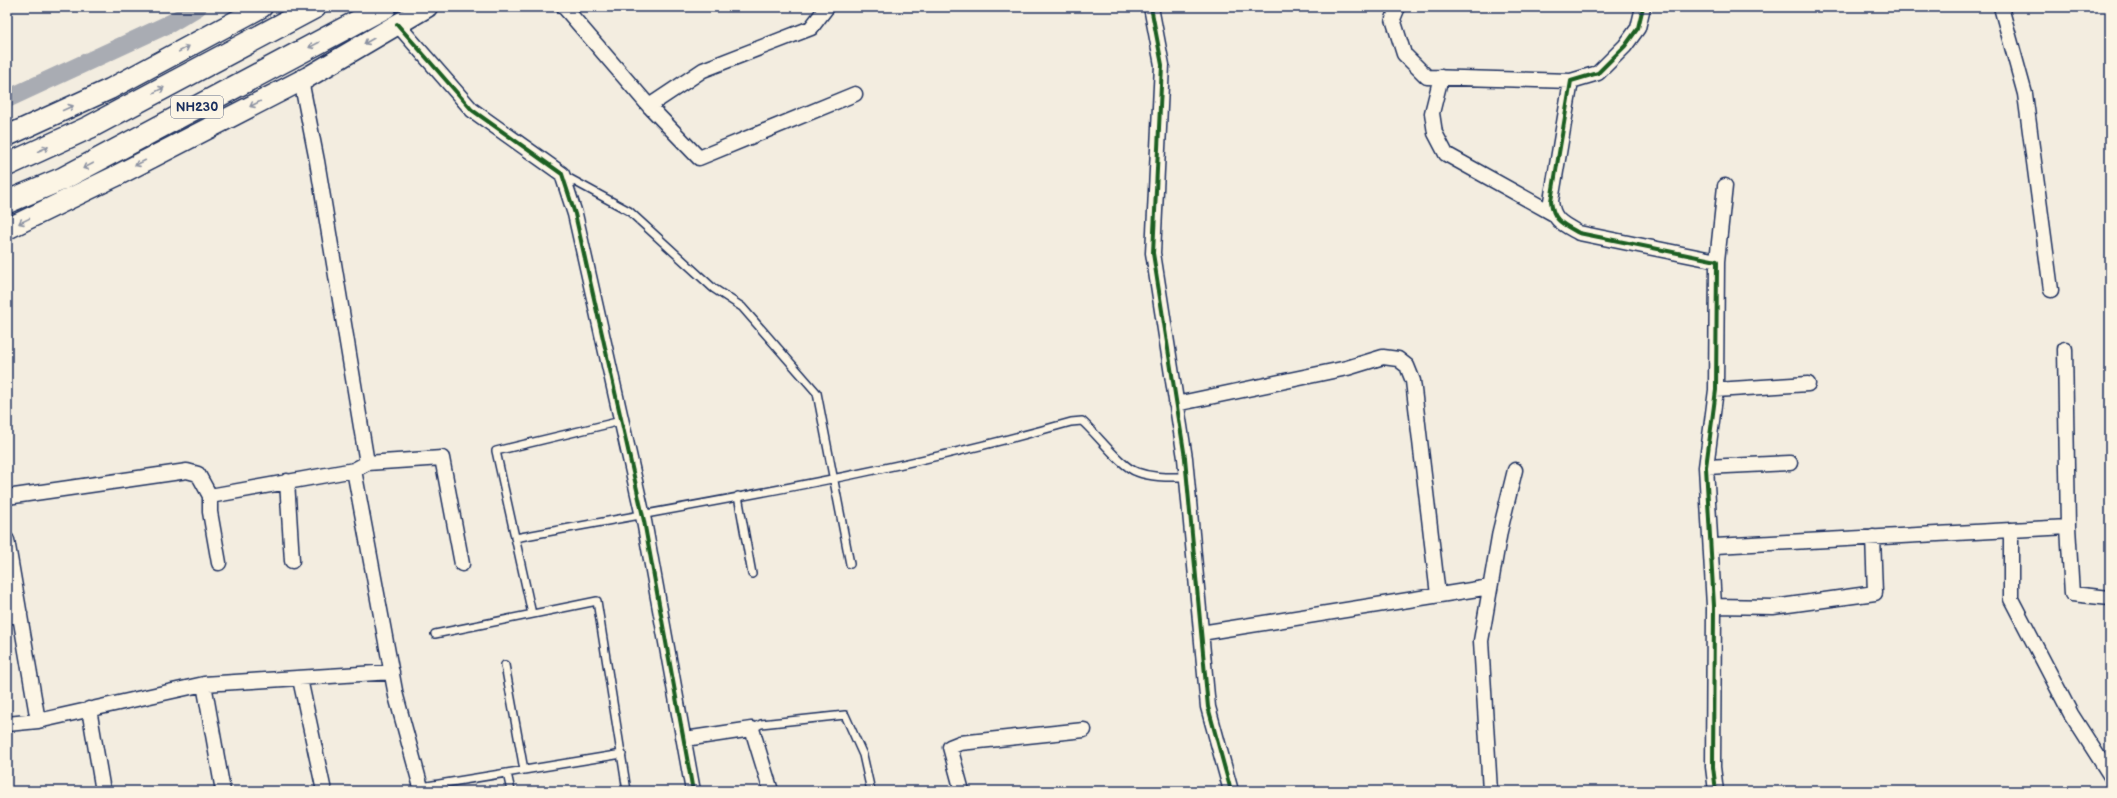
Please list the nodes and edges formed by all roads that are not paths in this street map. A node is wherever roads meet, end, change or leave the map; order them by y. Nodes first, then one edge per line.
1 (262, 7) edge
2 (315, 7) edge
3 (427, 7) edge
4 (564, 7) edge
5 (827, 7) edge
6 (1151, 7) edge
7 (1398, 7) edge
8 (1643, 7) edge
9 (2001, 7) edge
10 (391, 16) edge
11 (1441, 77) junction
12 (301, 80) junction
13 (1571, 81) junction
14 (855, 94) dead end
15 (649, 106) junction
16 (7, 136) edge
17 (7, 165) edge
18 (562, 174) junction
19 (1725, 186) dead end
20 (7, 202) edge
21 (1552, 213) junction
22 (7, 229) edge
23 (1717, 261) junction
24 (2051, 290) dead end
25 (2065, 349) dead end
26 (1808, 384) dead end
27 (1716, 390) junction
28 (1176, 404) junction
29 (621, 422) junction
30 (367, 463) junction
31 (1790, 463) dead end
32 (1706, 467) junction
33 (354, 470) junction
34 (1515, 470) dead end
35 (1186, 477) junction
36 (833, 478) junction
37 (287, 481) junction
38 (210, 496) junction
39 (738, 496) junction
40 (7, 497) edge
41 (642, 514) junction
42 (2068, 527) junction
43 (2011, 530) junction
44 (1873, 537) junction
45 (515, 538) junction
46 (7, 540) edge
47 (1715, 546) dead end
48 (292, 561) dead end
49 (219, 563) dead end
50 (462, 564) dead end
51 (850, 564) dead end
52 (752, 574) dead end
53 (1490, 587) junction
54 (1438, 595) junction
55 (2110, 598) edge
56 (1714, 606) junction
57 (532, 614) junction
58 (13, 615) edge
59 (1201, 632) junction
60 (435, 634) dead end
61 (505, 665) dead end
62 (392, 672) junction
63 (300, 679) junction
64 (204, 684) junction
65 (89, 709) junction
66 (38, 720) junction
67 (7, 724) edge
68 (752, 730) junction
69 (1084, 730) dead end
70 (684, 739) junction
71 (622, 754) junction
72 (524, 770) junction
73 (507, 772) junction
74 (2110, 775) edge
75 (422, 789) edge
76 (103, 791) edge
77 (223, 791) edge
78 (324, 791) edge
79 (511, 791) edge
80 (627, 791) edge
81 (693, 791) edge
82 (771, 791) edge
83 (872, 791) edge
84 (962, 791) edge
85 (1231, 791) edge
86 (1490, 791) edge
87 (1716, 791) edge

16 -> 1 street
17 -> 2 highway, NH230
3 - 10 street
4 - 15 street
5 - 15 street
6 - 28 street
7 - 11 street
8 - 13 street
9 - 24 street
10 -> 12 street
10 - 18 street
10 -> 20 highway, NH230
11 - 13 street
11 - 21 street
12 -> 22 street
12 - 30 street
13 - 21 street
14 - 15 street
18 - 29 street
18 - 36 lane
19 - 23 street
21 - 23 street
23 - 27 street
25 - 42 street
26 - 27 street
27 - 32 street
28 - 35 street
28 - 54 street
29 - 41 street
29 - 45 lane
30 - 33 street
30 - 50 street
31 - 32 street
32 - 56 street
33 - 37 street
33 - 62 street
34 - 53 street
35 - 36 lane
35 - 59 street
36 - 39 lane
36 - 51 lane
37 - 38 street
37 - 48 street
38 - 40 street
38 - 49 street
39 - 41 lane
39 - 52 lane
41 - 45 lane
41 - 70 street
42 - 43 street
42 - 55 street
43 - 44 street
43 - 74 street
44 - 47 street
44 - 56 street
45 - 57 lane
46 - 58 street
53 - 54 street
53 - 86 street
54 - 59 street
56 - 87 street
57 - 60 lane
57 - 71 lane
58 - 66 street
59 - 85 street
61 - 72 lane
62 - 63 street
62 - 75 street
63 - 64 street
63 - 78 street
64 - 65 street
64 - 77 street
65 - 66 street
65 - 76 street
66 - 67 street
68 - 70 street
68 - 82 street
68 - 83 lane
69 - 84 street
70 - 81 street
71 - 72 lane
71 - 80 lane
72 - 73 lane
73 - 75 lane
73 - 79 lane

